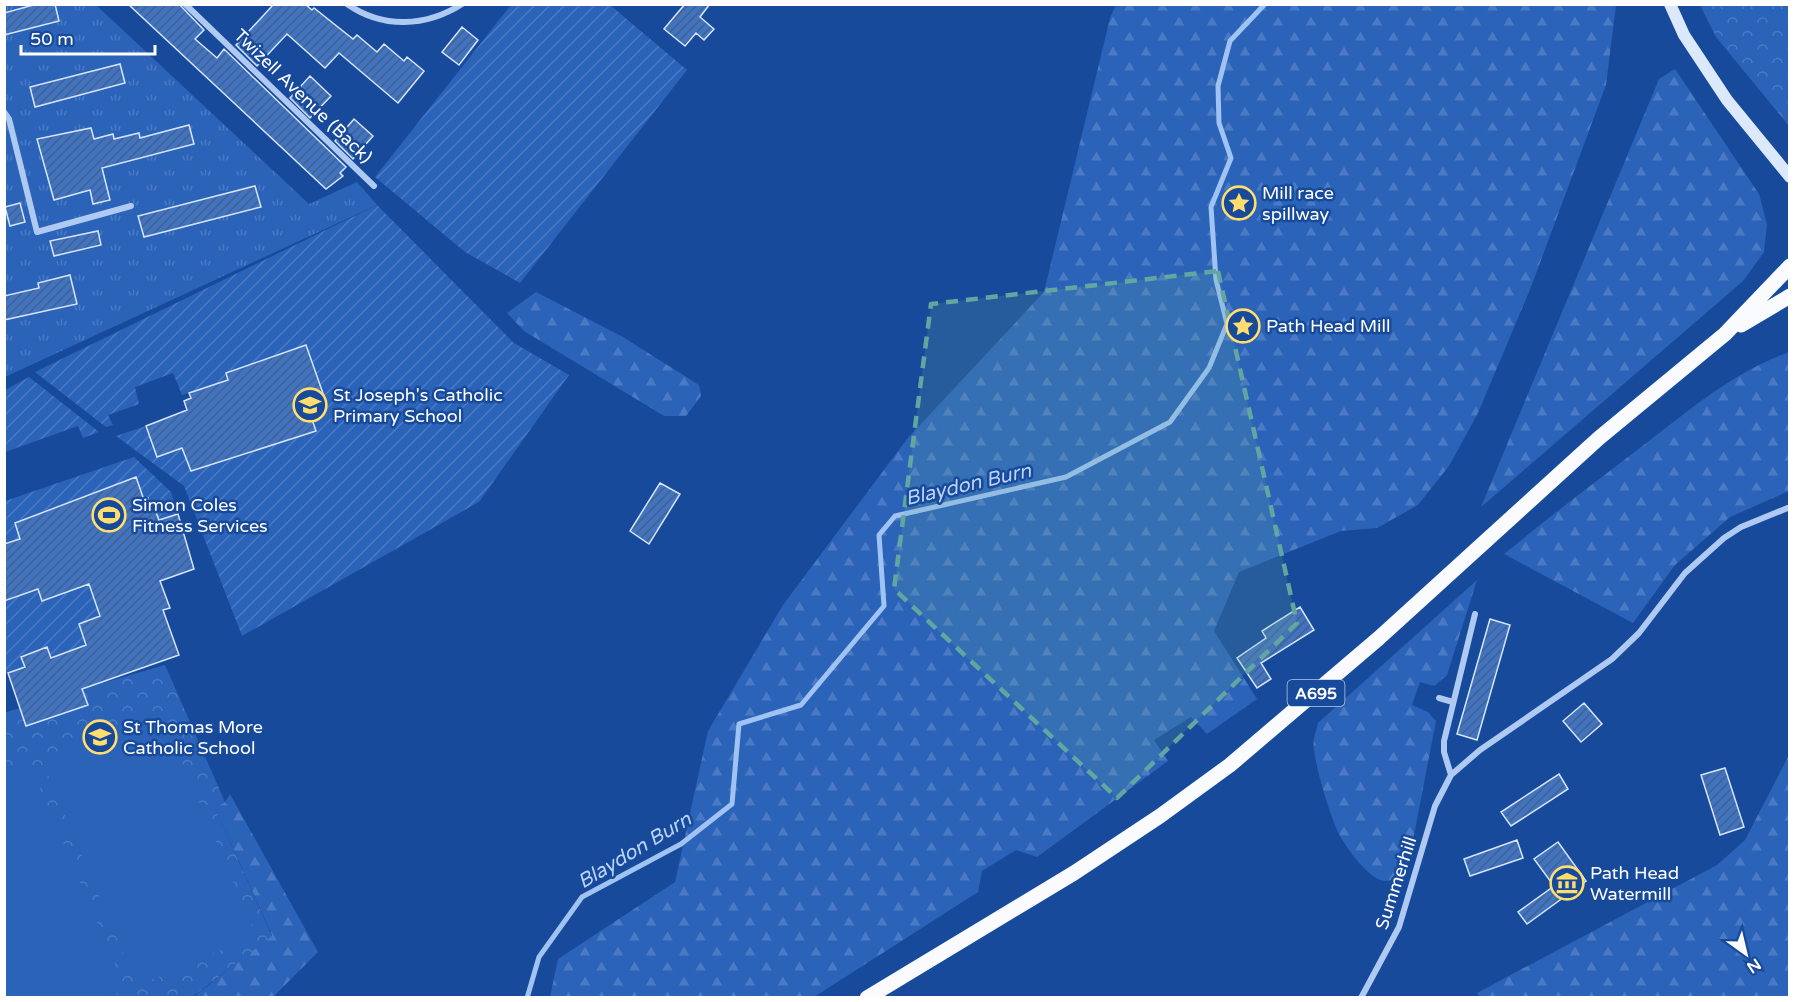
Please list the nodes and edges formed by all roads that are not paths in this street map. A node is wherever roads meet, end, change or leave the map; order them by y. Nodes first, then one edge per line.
1 (185, 4) edge
2 (347, 4) edge
3 (462, 4) edge
4 (1670, 4) edge
5 (4, 112) edge
6 (1789, 176) edge
7 (374, 186) dead end
8 (131, 206) dead end
9 (1790, 266) edge
10 (1790, 296) edge
11 (1725, 334) junction
12 (1790, 507) edge
13 (1475, 614) dead end
14 (1438, 698) dead end
15 (1454, 702) junction
16 (1451, 774) junction
17 (867, 998) edge
18 (1361, 998) edge

1 - 7 street, Twizell Avenue (Back)
2 - 3 street
4 - 6 street
5 - 8 street
9 - 11 main road, A695
10 - 11 main road, A695
11 - 17 main road, A695
12 - 16 street
13 - 15 street
14 - 15 street
15 - 16 street
16 - 18 street, Summerhill

